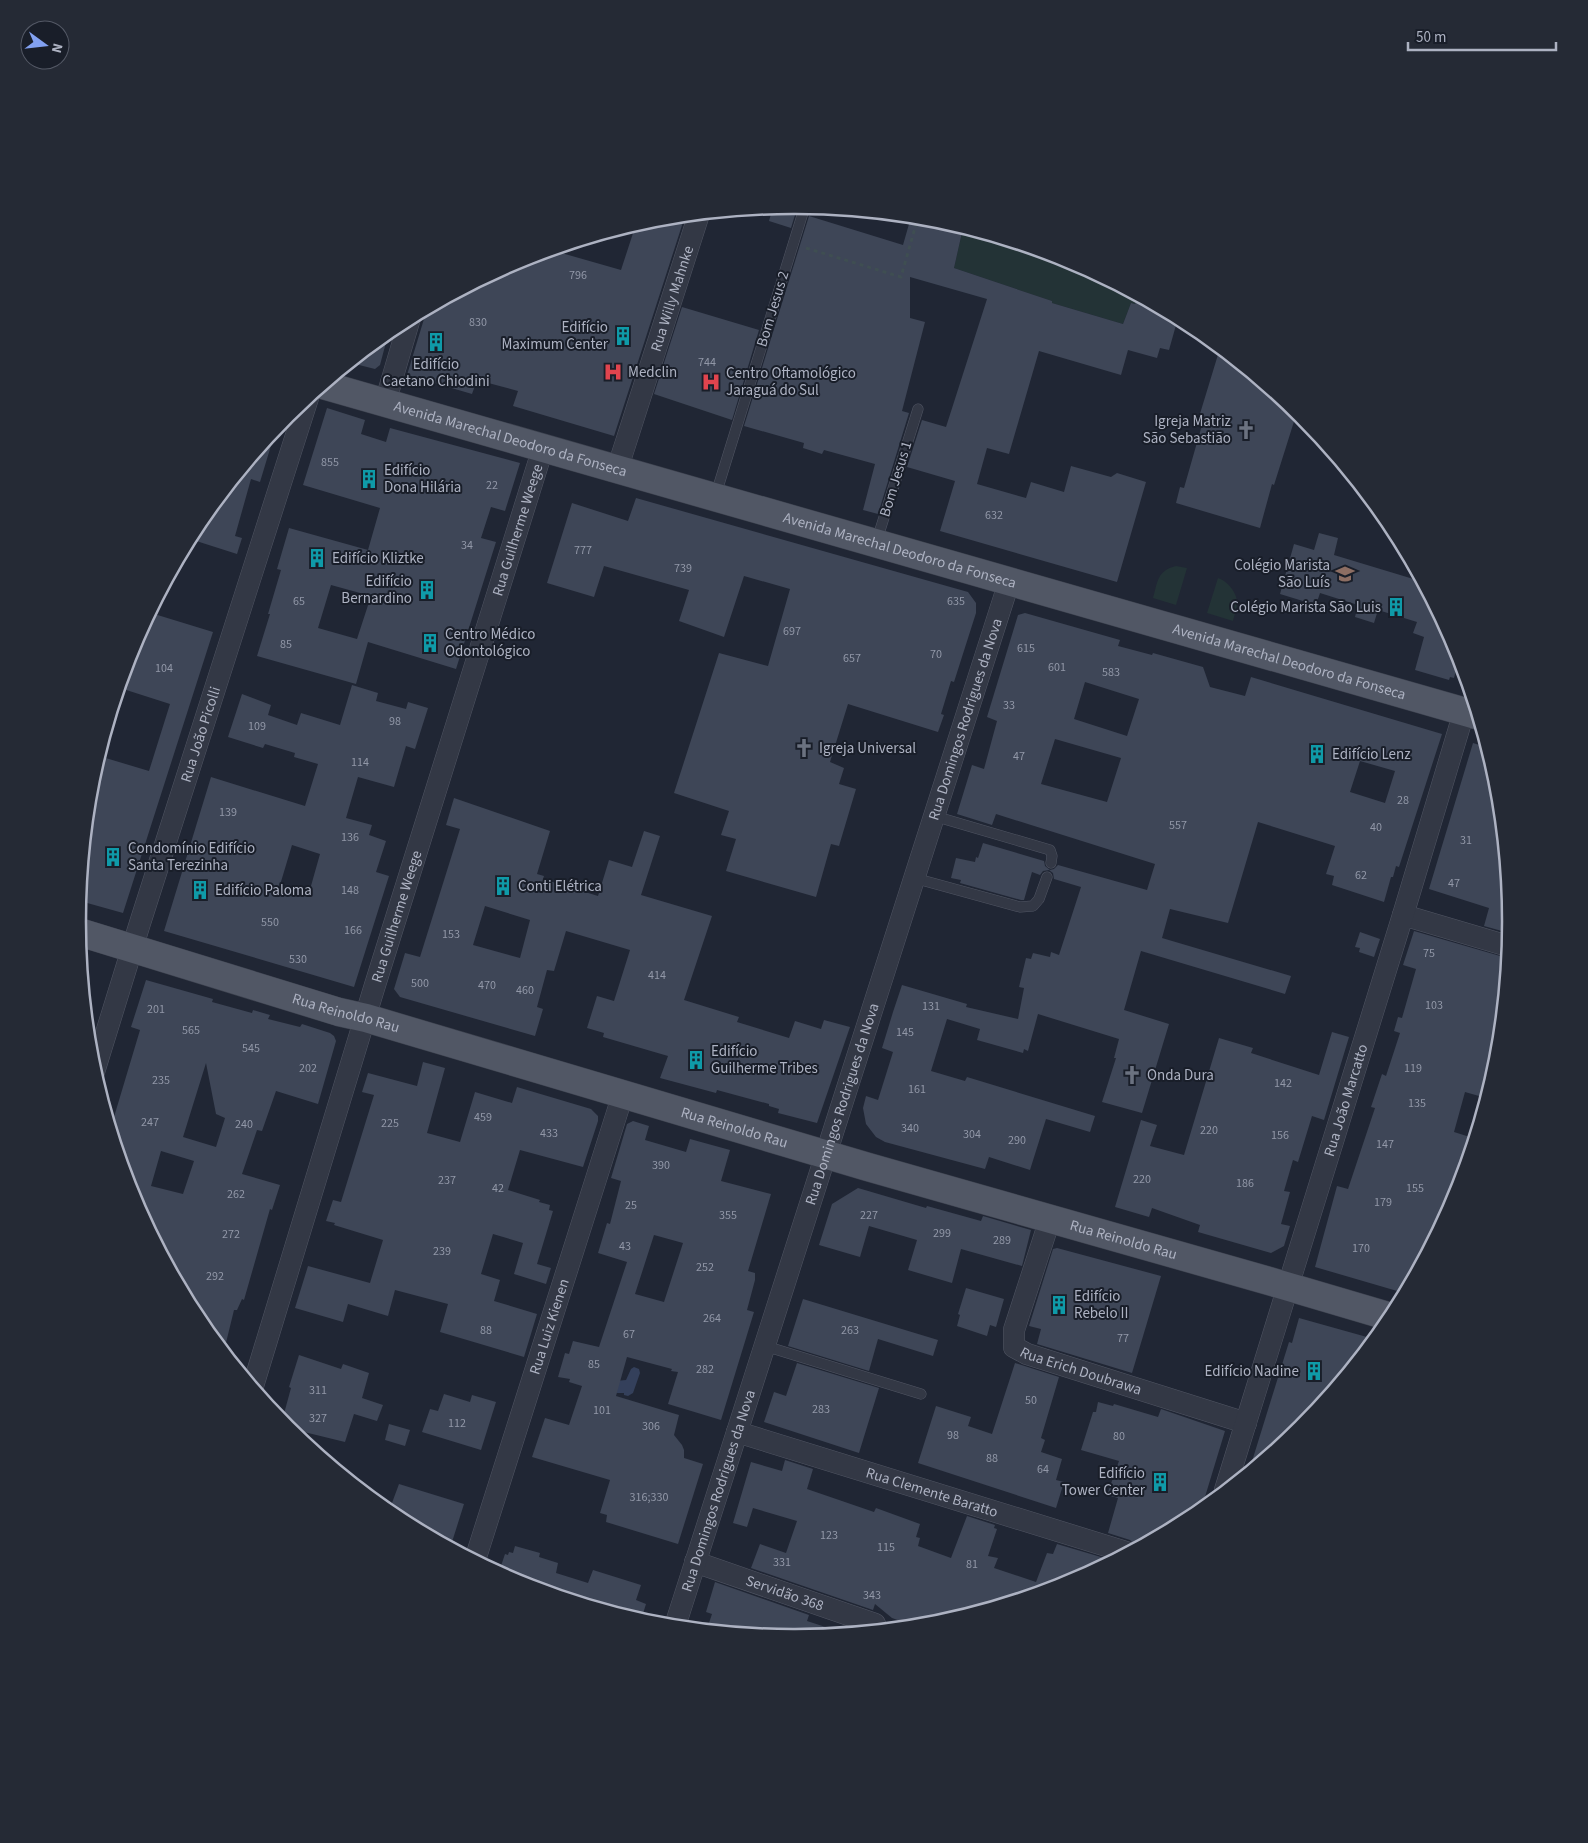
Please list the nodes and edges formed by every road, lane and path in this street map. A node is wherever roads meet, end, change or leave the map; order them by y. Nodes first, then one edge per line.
1 (802, 214) edge
2 (697, 221) edge
3 (916, 225) edge
4 (793, 244) junction
5 (407, 330) edge
6 (330, 387) edge
7 (385, 403) junction
8 (304, 412) edge
9 (917, 412) dead end
10 (543, 448) junction
11 (617, 470) junction
12 (715, 498) junction
13 (876, 544) junction
14 (1009, 582) junction
15 (1470, 713) edge
16 (934, 816) junction
17 (1051, 863) dead end
18 (1047, 877) dead end
19 (914, 878) junction
20 (1404, 915) junction
21 (87, 934) edge
22 (1501, 944) edge
23 (132, 948) junction
24 (366, 1018) junction
25 (99, 1055) edge
26 (623, 1094) junction
27 (826, 1154) junction
28 (1050, 1219) junction
29 (1288, 1287) junction
30 (1382, 1315) edge
31 (765, 1346) junction
32 (255, 1379) edge
33 (921, 1394) dead end
34 (1246, 1423) junction
35 (737, 1432) junction
36 (1228, 1481) edge
37 (1119, 1550) edge
38 (477, 1554) edge
39 (695, 1562) junction
40 (677, 1619) edge
41 (875, 1624) dead end

1 - 4 lane, Bom Jesus 2
2 - 11 street, Rua Willy Mahnke
3 - 4 path
4 - 12 lane, Bom Jesus 2
5 - 7 street
6 - 7 main road, Avenida Marechal Deodoro da Fonseca
7 - 10 main road, Avenida Marechal Deodoro da Fonseca
8 - 23 street, Rua João Picolli
9 - 13 lane, Bom Jesus 1
10 - 11 main road, Avenida Marechal Deodoro da Fonseca
10 - 24 street, Rua Guilherme Weege
11 - 12 main road, Avenida Marechal Deodoro da Fonseca
12 - 13 main road, Avenida Marechal Deodoro da Fonseca
13 - 14 main road, Avenida Marechal Deodoro da Fonseca
14 - 15 main road, Avenida Marechal Deodoro da Fonseca
14 - 16 street, Rua Domingos Rodrigues da Nova
15 - 20 street, Rua João Marcatto
16 - 17 lane
16 - 19 street, Rua Domingos Rodrigues da Nova
18 - 19 lane
19 - 27 street, Rua Domingos Rodrigues da Nova
20 - 22 street
20 - 29 street, Rua João Marcatto
21 - 23 main road, Rua Reinoldo Rau
23 - 24 main road, Rua Reinoldo Rau
23 - 25 street, Rua João Picolli
24 - 26 main road, Rua Reinoldo Rau
24 - 32 street, Rua Guilherme Weege
26 - 27 main road, Rua Reinoldo Rau
26 - 38 street, Rua Luiz Kienen
27 - 28 main road, Rua Reinoldo Rau
27 - 31 street, Rua Domingos Rodrigues da Nova
28 - 29 main road, Rua Reinoldo Rau
28 - 34 street, Rua Erich Doubrawa
29 - 30 main road, Rua Reinoldo Rau
29 - 34 street, Rua João Marcatto
31 - 33 lane
31 - 35 street, Rua Domingos Rodrigues da Nova
34 - 36 street, Rua João Marcatto
35 - 37 street, Rua Clemente Baratto
35 - 39 street, Rua Domingos Rodrigues da Nova
39 - 40 street, Rua Domingos Rodrigues da Nova
39 - 41 street, Servidão 368

